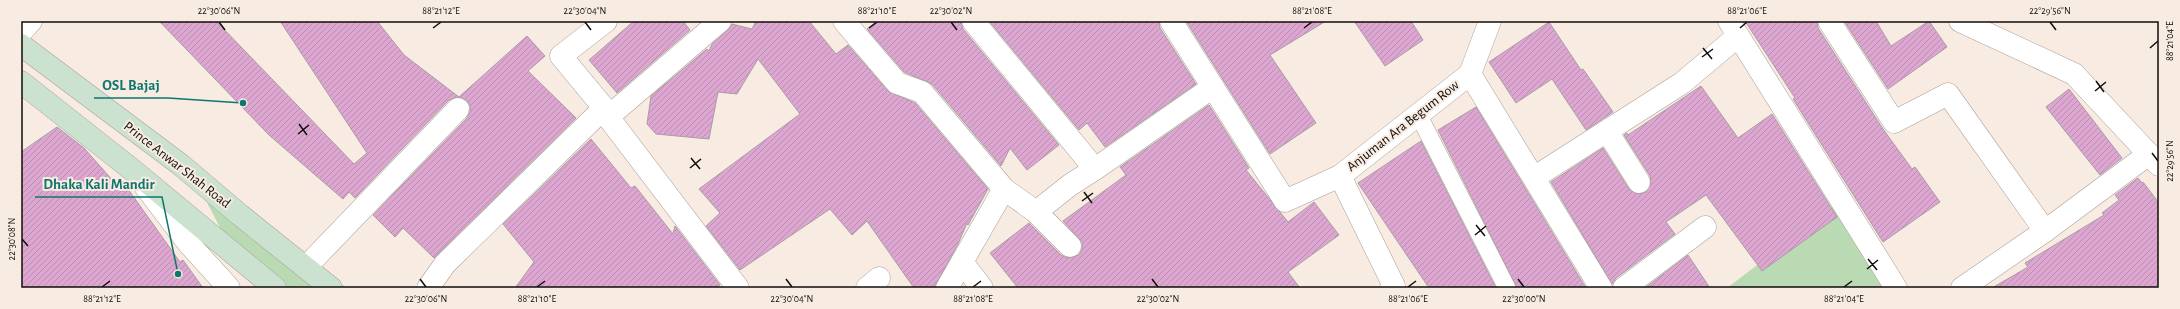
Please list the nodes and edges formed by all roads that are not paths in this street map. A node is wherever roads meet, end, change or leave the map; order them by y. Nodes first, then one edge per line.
1 (31, 21) edge
2 (606, 21) edge
3 (720, 21) edge
4 (844, 21) edge
5 (973, 21) edge
6 (1171, 21) edge
7 (1490, 21) edge
8 (1829, 21) edge
9 (1960, 21) edge
10 (1734, 28) edge
11 (21, 32) edge
12 (21, 45) edge
13 (1470, 74) junction
14 (21, 82) edge
15 (1213, 87) junction
16 (458, 109) dead end
17 (606, 113) junction
18 (1418, 114) junction
19 (1607, 131) junction
20 (2154, 159) edge
21 (1095, 169) junction
22 (135, 172) junction
23 (1340, 176) junction
24 (1535, 177) junction
25 (1639, 182) dead end
26 (1004, 189) junction
27 (1036, 212) junction
28 (1705, 227) dead end
29 (2045, 231) junction
30 (1070, 246) dead end
31 (962, 262) junction
32 (306, 267) junction
33 (229, 288) edge
34 (275, 288) edge
35 (331, 288) edge
36 (428, 288) edge
37 (738, 288) edge
38 (947, 288) edge
39 (982, 288) edge
40 (1392, 288) edge
41 (1507, 288) edge
42 (1601, 288) edge
43 (1624, 288) edge
44 (1896, 288) edge
45 (1962, 288) edge

1 - 11 street
2 - 17 street
3 - 17 street
4 - 26 street
5 - 21 street
6 - 15 street
7 - 13 street, Anjuman Ara Begum Row
8 - 29 street
9 - 20 street
10 - 19 street
10 - 44 street
12 - 32 main road, Prince Anwar Shah Road
13 - 18 street, Anjuman Ara Begum Row
13 - 24 street
14 - 22 main road
15 - 21 street
15 - 23 street, Anjuman Ara Begum Row
16 - 32 street
17 - 36 street
17 - 37 street
18 - 23 street, Anjuman Ara Begum Row
18 - 41 lane
19 - 24 street
19 - 25 street
20 - 29 street
21 - 27 street
22 - 33 street
22 - 34 main road
23 - 40 street
24 - 42 street
26 - 27 street
26 - 31 street
27 - 30 street
28 - 43 street
29 - 45 street
31 - 38 street
31 - 39 street
32 - 35 main road, Prince Anwar Shah Road

